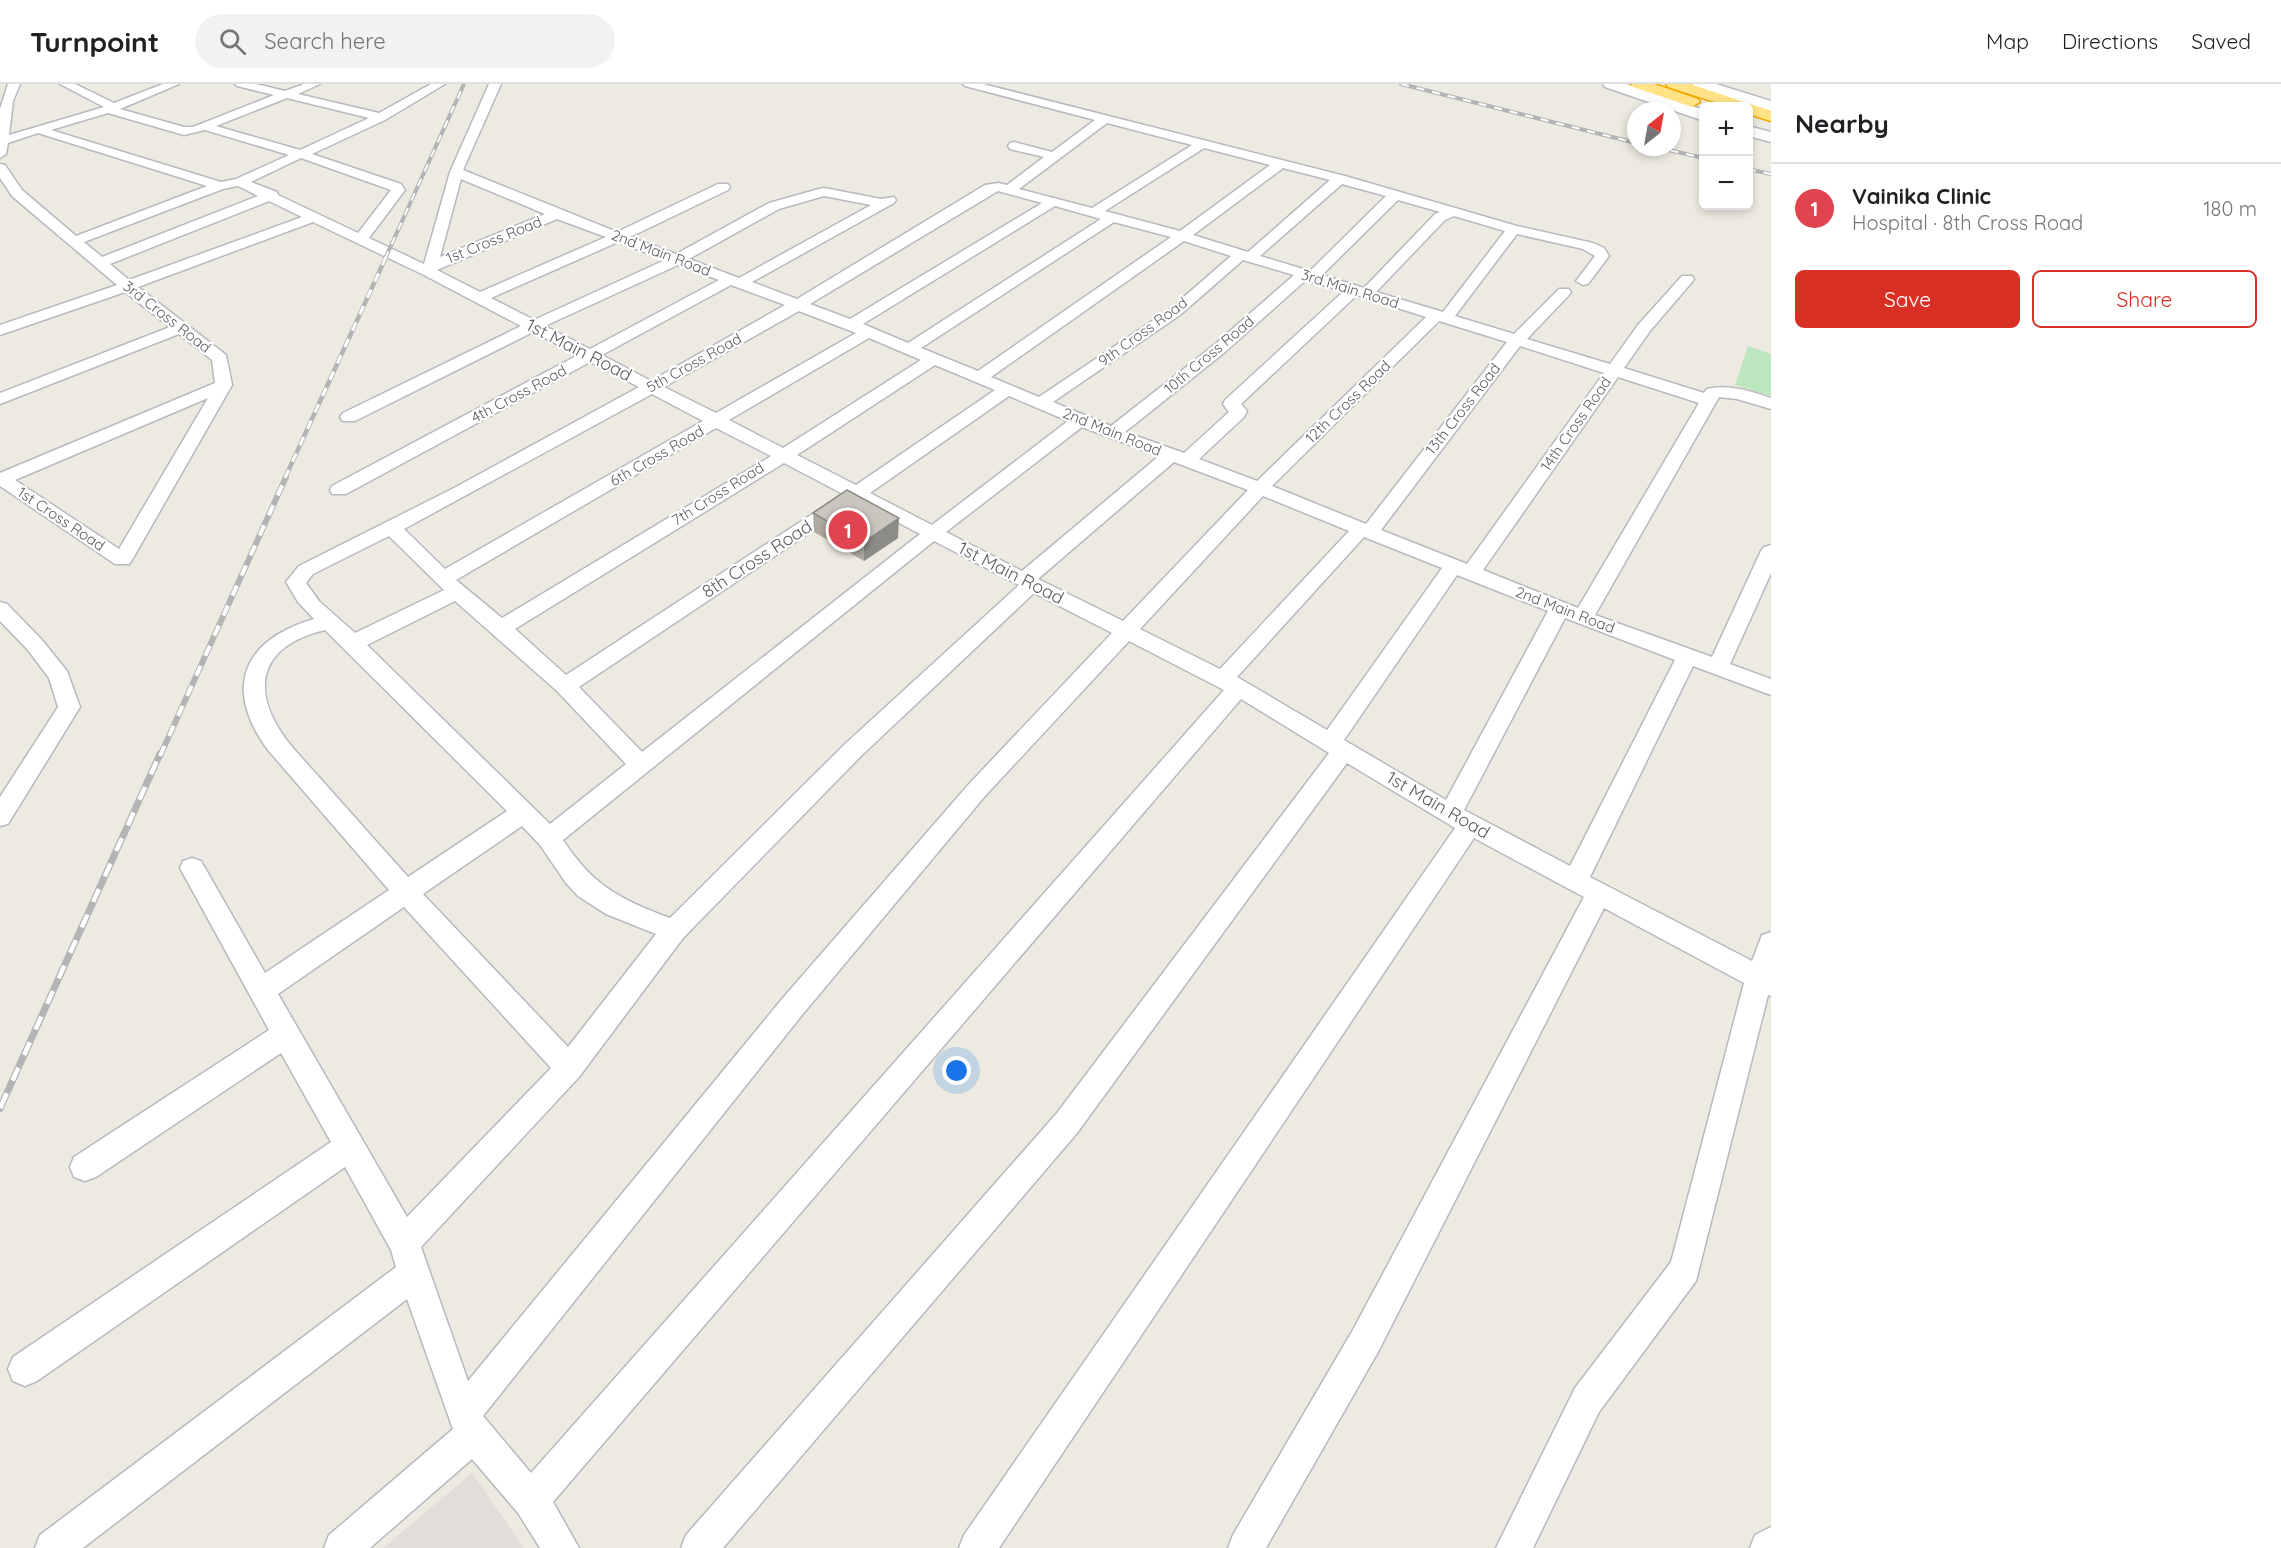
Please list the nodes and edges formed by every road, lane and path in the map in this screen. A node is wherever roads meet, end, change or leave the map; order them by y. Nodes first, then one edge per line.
1 (14, 84) edge
2 (66, 84) edge
3 (173, 84) edge
4 (241, 84) edge
5 (314, 84) edge
6 (495, 84) edge
7 (969, 84) edge
8 (1611, 84) edge
9 (1640, 84) edge
10 (1674, 84) edge
11 (1700, 84) edge
12 (438, 85) edge
13 (287, 95) junction
14 (1730, 102) edge
15 (1699, 104) edge
16 (1771, 106) edge
17 (111, 108) junction
18 (1753, 110) edge
19 (1699, 114) edge
20 (1771, 116) edge
21 (381, 117) junction
22 (1104, 119) junction
23 (1753, 121) edge
24 (206, 127) junction
25 (1771, 127) edge
26 (40, 130) junction
27 (1753, 132) edge
28 (1771, 137) edge
29 (0, 141) edge
30 (1202, 144) junction
31 (1014, 146) dead end
32 (0, 154) edge
33 (301, 154) junction
34 (1054, 156) junction
35 (1280, 164) junction
36 (0, 168) edge
37 (456, 172) junction
38 (1340, 179) junction
39 (240, 182) junction
40 (220, 186) junction
41 (723, 187) dead end
42 (990, 188) joint
43 (1010, 189) junction
44 (1396, 194) junction
45 (272, 195) junction
46 (897, 196) dead end
47 (1054, 201) junction
48 (883, 203) junction
49 (1095, 212) junction
50 (1454, 212) junction
51 (557, 214) junction
52 (314, 217) junction
53 (1113, 217) junction
54 (1514, 229) junction
55 (1182, 236) junction
56 (618, 237) junction
57 (360, 240) junction
58 (75, 241) junction
59 (1245, 257) junction
60 (678, 259) junction
61 (99, 263) junction
62 (430, 269) junction
63 (1308, 276) junction
64 (1687, 279) dead end
65 (1583, 281) dead end
66 (734, 282) junction
67 (127, 286) junction
68 (1564, 291) dead end
69 (1360, 292) junction
70 (479, 298) junction
71 (797, 305) junction
72 (1441, 316) junction
73 (851, 325) junction
74 (533, 326) junction
75 (181, 328) junction
76 (0, 330) edge
77 (868, 332) junction
78 (1516, 341) junction
79 (909, 349) junction
80 (590, 356) junction
81 (933, 359) junction
82 (1614, 370) junction
83 (979, 378) junction
84 (224, 385) junction
85 (653, 387) junction
86 (1007, 390) junction
87 (0, 399) edge
88 (1708, 400) junction
89 (1041, 404) junction
90 (1771, 404) edge
91 (349, 417) dead end
92 (1080, 420) junction
93 (717, 421) junction
94 (1113, 433) junction
95 (783, 454) junction
96 (1178, 458) junction
97 (1, 479) edge
98 (1260, 488) junction
99 (339, 490) dead end
100 (857, 493) junction
101 (392, 528) junction
102 (1365, 530) junction
103 (933, 533) junction
104 (1771, 551) edge
105 (1462, 569) junction
106 (1028, 582) junction
107 (451, 585) junction
108 (1560, 608) junction
109 (0, 609) edge
110 (1583, 618) junction
111 (331, 622) junction
112 (501, 628) junction
113 (1124, 631) junction
114 (353, 643) junction
115 (1688, 656) junction
116 (1718, 667) junction
117 (1230, 684) junction
118 (565, 686) junction
119 (1771, 687) edge
120 (1337, 746) junction
121 (640, 764) junction
122 (523, 813) junction
123 (0, 817) edge
124 (1461, 819) junction
125 (549, 838) junction
126 (192, 868) dead end
127 (1587, 886) junction
128 (406, 890) junction
129 (674, 930) junction
130 (1771, 943) edge
131 (1765, 981) edge
132 (260, 991) junction
133 (285, 1035) junction
134 (569, 1068) junction
135 (350, 1146) junction
136 (85, 1167) dead end
137 (410, 1258) junction
138 (25, 1369) dead end
139 (469, 1424) junction
140 (531, 1500) junction
141 (53, 1548) edge
142 (342, 1548) edge
143 (561, 1548) edge
144 (699, 1548) edge
145 (977, 1548) edge
146 (1246, 1548) edge
147 (1514, 1548) edge

1 - 29 street
2 - 17 street
3 - 17 street
4 - 13 street
5 - 13 street
6 - 37 street
7 - 22 street
8 - 19 street
9 - 15 highway
10 - 14 highway
11 - 16 street
12 - 21 street
13 - 21 street
13 - 24 street
17 - 24 street
17 - 26 street
18 - 20 highway
21 - 33 street
22 - 30 street
22 - 34 street
23 - 25 highway
24 - 33 street
26 - 29 street
26 - 40 street
27 - 28 street
29 - 32 street
30 - 35 street
30 - 49 street
31 - 34 street
33 - 39 street
33 - 57 street
34 - 43 street
35 - 38 street
35 - 55 street
36 - 58 street, 3rd Cross Road
37 - 51 street, 2nd Main Road
37 - 62 street
38 - 44 street
38 - 59 street, 9th Cross Road
39 - 40 street
39 - 45 street, 1st Main Road
40 - 58 street
41 - 56 street
42 - 43 street, 3rd Main Road
42 - 71 street, 5th Cross Road
43 - 47 street, 3rd Main Road
44 - 50 street
44 - 63 street, 10th Cross Road
45 - 52 street, 1st Main Road
45 - 61 street
46 - 48 street, 4th Cross Road
47 - 49 street, 3rd Main Road
47 - 73 street
48 - 60 street
48 - 66 street, 4th Cross Road
49 - 53 street, 3rd Main Road
50 - 54 street
50 - 69 street
51 - 56 street, 2nd Main Road
51 - 62 street, 1st Cross Road
52 - 57 street, 1st Main Road
52 - 67 street
53 - 55 street, 3rd Main Road
53 - 79 street
54 - 65 street
54 - 72 street, 12th Cross Road
55 - 59 street, 3rd Main Road
55 - 83 street
56 - 60 street, 2nd Main Road
56 - 70 street
57 - 62 street, 1st Main Road
58 - 61 street, 3rd Cross Road
59 - 63 street, 3rd Main Road
59 - 89 street, 9th Cross Road
60 - 66 street, 2nd Main Road
60 - 74 street
61 - 67 street, 3rd Cross Road
62 - 70 street, 1st Main Road
63 - 69 street, 3rd Main Road
63 - 94 street, 10th Cross Road
64 - 82 street, 14th Cross Road
66 - 71 street, 2nd Main Road
66 - 80 street, 4th Cross Road
67 - 75 street, 3rd Cross Road
67 - 76 street
68 - 78 street, 13th Cross Road
69 - 72 street, 3rd Main Road
69 - 96 street
70 - 74 street, 1st Main Road
71 - 73 street, 2nd Main Road
71 - 85 street, 5th Cross Road
72 - 78 street, 3rd Main Road
72 - 98 street, 12th Cross Road
73 - 77 street, 2nd Main Road
74 - 80 street, 1st Main Road
74 - 91 street
75 - 84 street, 3rd Cross Road
75 - 87 street
77 - 79 street, 2nd Main Road
77 - 93 street, 6th Cross Road
78 - 82 street, 3rd Main Road
78 - 102 street, 13th Cross Road
79 - 81 street, 2nd Main Road
80 - 85 street, 1st Main Road
80 - 99 street, 4th Cross Road
81 - 83 street, 2nd Main Road
81 - 95 street, 7th Cross Road
82 - 88 street, 3rd Main Road
82 - 105 street, 14th Cross Road
83 - 86 street, 2nd Main Road
84 - 97 street
84 - 97 street, 1st Cross Road
85 - 93 street, 1st Main Road
85 - 101 street, 5th Cross Road
86 - 89 street, 2nd Main Road
86 - 100 street, 8th Cross Road
88 - 90 street
88 - 110 street
89 - 92 street, 2nd Main Road
92 - 94 street, 2nd Main Road
92 - 103 street
93 - 95 street, 1st Main Road
93 - 107 street, 6th Cross Road
94 - 96 street, 2nd Main Road
95 - 100 street, 1st Main Road
95 - 112 street, 7th Cross Road
96 - 98 street, 2nd Main Road
96 - 106 street
98 - 102 street, 2nd Main Road
98 - 113 street, 12th Cross Road
100 - 103 street, 1st Main Road
100 - 118 street, 8th Cross Road
101 - 107 street
101 - 111 street, 5th Cross Road
102 - 105 street, 2nd Main Road
102 - 117 street, 13th Cross Road
103 - 106 street, 1st Main Road
103 - 121 street
104 - 116 street
105 - 108 street, 2nd Main Road
105 - 120 street, 14th Cross Road
106 - 113 street, 1st Main Road
106 - 129 street
107 - 112 street
107 - 114 street, 6th Cross Road
108 - 110 street, 2nd Main Road
108 - 124 street
109 - 123 street
110 - 115 street, 2nd Main Road
111 - 114 street
111 - 128 street
112 - 118 street
113 - 117 street, 1st Main Road
113 - 139 street, 12th Cross Road
114 - 122 street
115 - 116 street, 2nd Main Road
115 - 127 street
116 - 119 street, 2nd Main Road
117 - 120 street, 1st Main Road
117 - 140 street, 13th Cross Road
118 - 121 street
120 - 124 street, 1st Main Road
120 - 144 street, 14th Cross Road
121 - 125 street
122 - 125 street
122 - 128 street
124 - 127 street, 1st Main Road
124 - 145 street
125 - 129 street
126 - 132 street
127 - 131 street, 1st Main Road
127 - 146 street
128 - 132 street
128 - 134 street
129 - 134 street
130 - 131 street
131 - 147 street
132 - 133 street
133 - 135 street
133 - 136 street
134 - 137 street
135 - 137 street
135 - 138 street
137 - 139 street
137 - 141 street
139 - 140 street
139 - 142 street, 12th Cross Road
140 - 143 street

